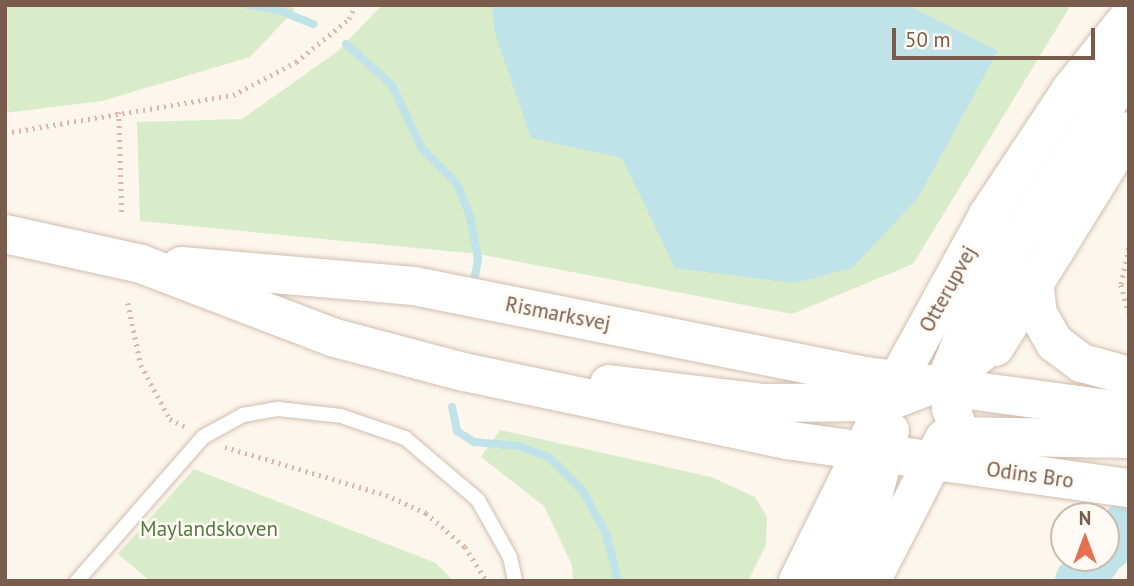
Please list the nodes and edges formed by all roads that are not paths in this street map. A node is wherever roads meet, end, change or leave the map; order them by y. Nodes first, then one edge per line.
1 (1129, 17) edge
2 (1129, 70) edge
3 (1129, 131) edge
4 (1122, 172) dead end
5 (1081, 204) junction
6 (5, 234) edge
7 (141, 264) junction
8 (1034, 278) junction
9 (464, 372) junction
10 (1129, 376) edge
11 (892, 391) junction
12 (950, 412) junction
13 (1129, 412) edge
14 (1129, 439) edge
15 (871, 458) junction
16 (1121, 487) edge
17 (77, 581) edge
18 (515, 581) edge
19 (798, 581) edge
20 (839, 581) edge
21 (871, 581) edge

1 - 11 main road, Otterupvej
2 - 12 main road
3 - 5 main road
4 - 5 lane
5 - 8 main road
6 - 7 main road, Rismarksvej
7 - 9 main road, Rismarksvej
7 - 11 main road, Rismarksvej
8 - 10 main road
8 - 12 main road
9 - 11 main road
9 - 15 main road, Rismarksvej
11 - 12 main road, Rismarksvej
11 - 15 main road, Otterupvej
12 - 13 main road
12 - 14 main road
12 - 15 main road, Rismarksvej
12 - 16 main road, Odins Bro
12 - 21 main road
15 - 19 main road, Otterupvej
15 - 20 main road
17 - 18 lane

